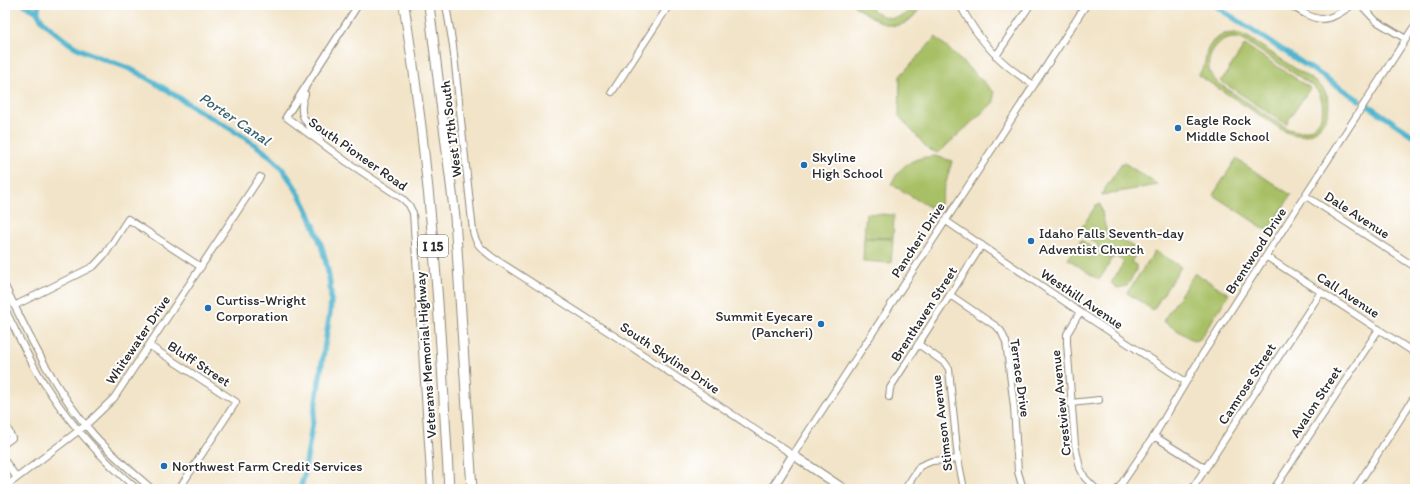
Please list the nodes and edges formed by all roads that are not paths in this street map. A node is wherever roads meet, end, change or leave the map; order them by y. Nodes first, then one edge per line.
1 (358, 5) edge
2 (404, 5) edge
3 (429, 5) edge
4 (446, 5) edge
5 (669, 5) edge
6 (960, 5) edge
7 (1030, 5) edge
8 (1086, 5) edge
9 (1290, 5) edge
10 (1352, 5) edge
11 (1361, 5) edge
12 (1415, 25) edge
13 (1406, 39) junction
14 (996, 56) junction
15 (309, 83) junction
16 (1034, 85) junction
17 (612, 92) dead end
18 (328, 148) junction
19 (260, 177) dead end
20 (1306, 196) junction
21 (946, 221) junction
22 (982, 245) junction
23 (481, 249) joint
24 (1267, 257) junction
25 (201, 267) junction
26 (1415, 267) edge
27 (5, 286) edge
28 (1321, 292) junction
29 (950, 295) junction
30 (14, 306) junction
31 (5, 309) edge
32 (1080, 312) junction
33 (1379, 329) junction
34 (918, 344) junction
35 (150, 346) junction
36 (1415, 353) edge
37 (1186, 382) junction
38 (1415, 396) edge
39 (889, 397) dead end
40 (1099, 400) dead end
41 (1072, 403) junction
42 (5, 423) edge
43 (86, 425) junction
44 (79, 430) junction
45 (1154, 436) junction
46 (5, 443) edge
47 (793, 455) junction
48 (958, 459) junction
49 (5, 461) edge
50 (1205, 468) junction
51 (17, 478) junction
52 (5, 487) edge
53 (137, 489) edge
54 (152, 489) edge
55 (179, 489) edge
56 (431, 489) edge
57 (449, 489) edge
58 (472, 489) edge
59 (772, 489) edge
60 (844, 489) edge
61 (904, 489) edge
62 (964, 489) edge
63 (1023, 489) edge
64 (1096, 489) edge
65 (1118, 489) edge
66 (1192, 489) edge
67 (1274, 489) edge
68 (1355, 489) edge

1 - 15 street, South Pioneer Road
2 - 57 highway, Veterans Memorial Highway / I 15
3 - 58 highway, I 15
4 - 23 street, West 17th South
5 - 17 street
6 - 14 street
7 - 14 street
8 - 16 street, Pancheri Drive
9 - 10 street
11 - 13 street
12 - 13 street, Brentwood Drive
13 - 20 street, Brentwood Drive
14 - 16 street
15 - 18 street
15 - 18 street, South Pioneer Road
16 - 21 street, Pancheri Drive
18 - 56 street, South Pioneer Road
19 - 25 street, Whitewater Drive
20 - 24 street, Brentwood Drive
20 - 26 street, Dale Avenue
21 - 22 street, Westhill Avenue
21 - 47 street, Pancheri Drive
22 - 29 street, Brenthaven Street
22 - 32 street, Westhill Avenue
23 - 47 street, South Skyline Drive
24 - 28 street, Call Avenue
24 - 37 street, Brentwood Drive
25 - 30 street
25 - 35 street, Whitewater Drive
27 - 30 street
28 - 33 street, Call Avenue
28 - 50 street, Camrose Street
29 - 34 street, Brenthaven Street
29 - 63 street, Terrace Drive
30 - 43 street
31 - 44 street
32 - 37 street, Westhill Avenue
32 - 41 street, Crestview Avenue
33 - 36 street, Call Avenue
33 - 67 street, Avalon Street
34 - 39 street, Brenthaven Street
34 - 48 street, Stimson Avenue
35 - 43 street, Whitewater Drive
35 - 55 street, Bluff Street
37 - 45 street, Brentwood Drive
38 - 68 street
40 - 41 street
41 - 64 street, Crestview Avenue
42 - 46 street
43 - 44 street, Whitewater Drive
43 - 54 street
44 - 51 street, Whitewater Drive
44 - 53 street
45 - 50 street
45 - 65 street, Brentwood Drive
47 - 59 main road, Pancheri Drive
47 - 60 main road, South Skyline Drive
48 - 61 street
48 - 62 street, Stimson Avenue
49 - 51 street
50 - 66 street, Camrose Street
51 - 52 street, Whitewater Drive

